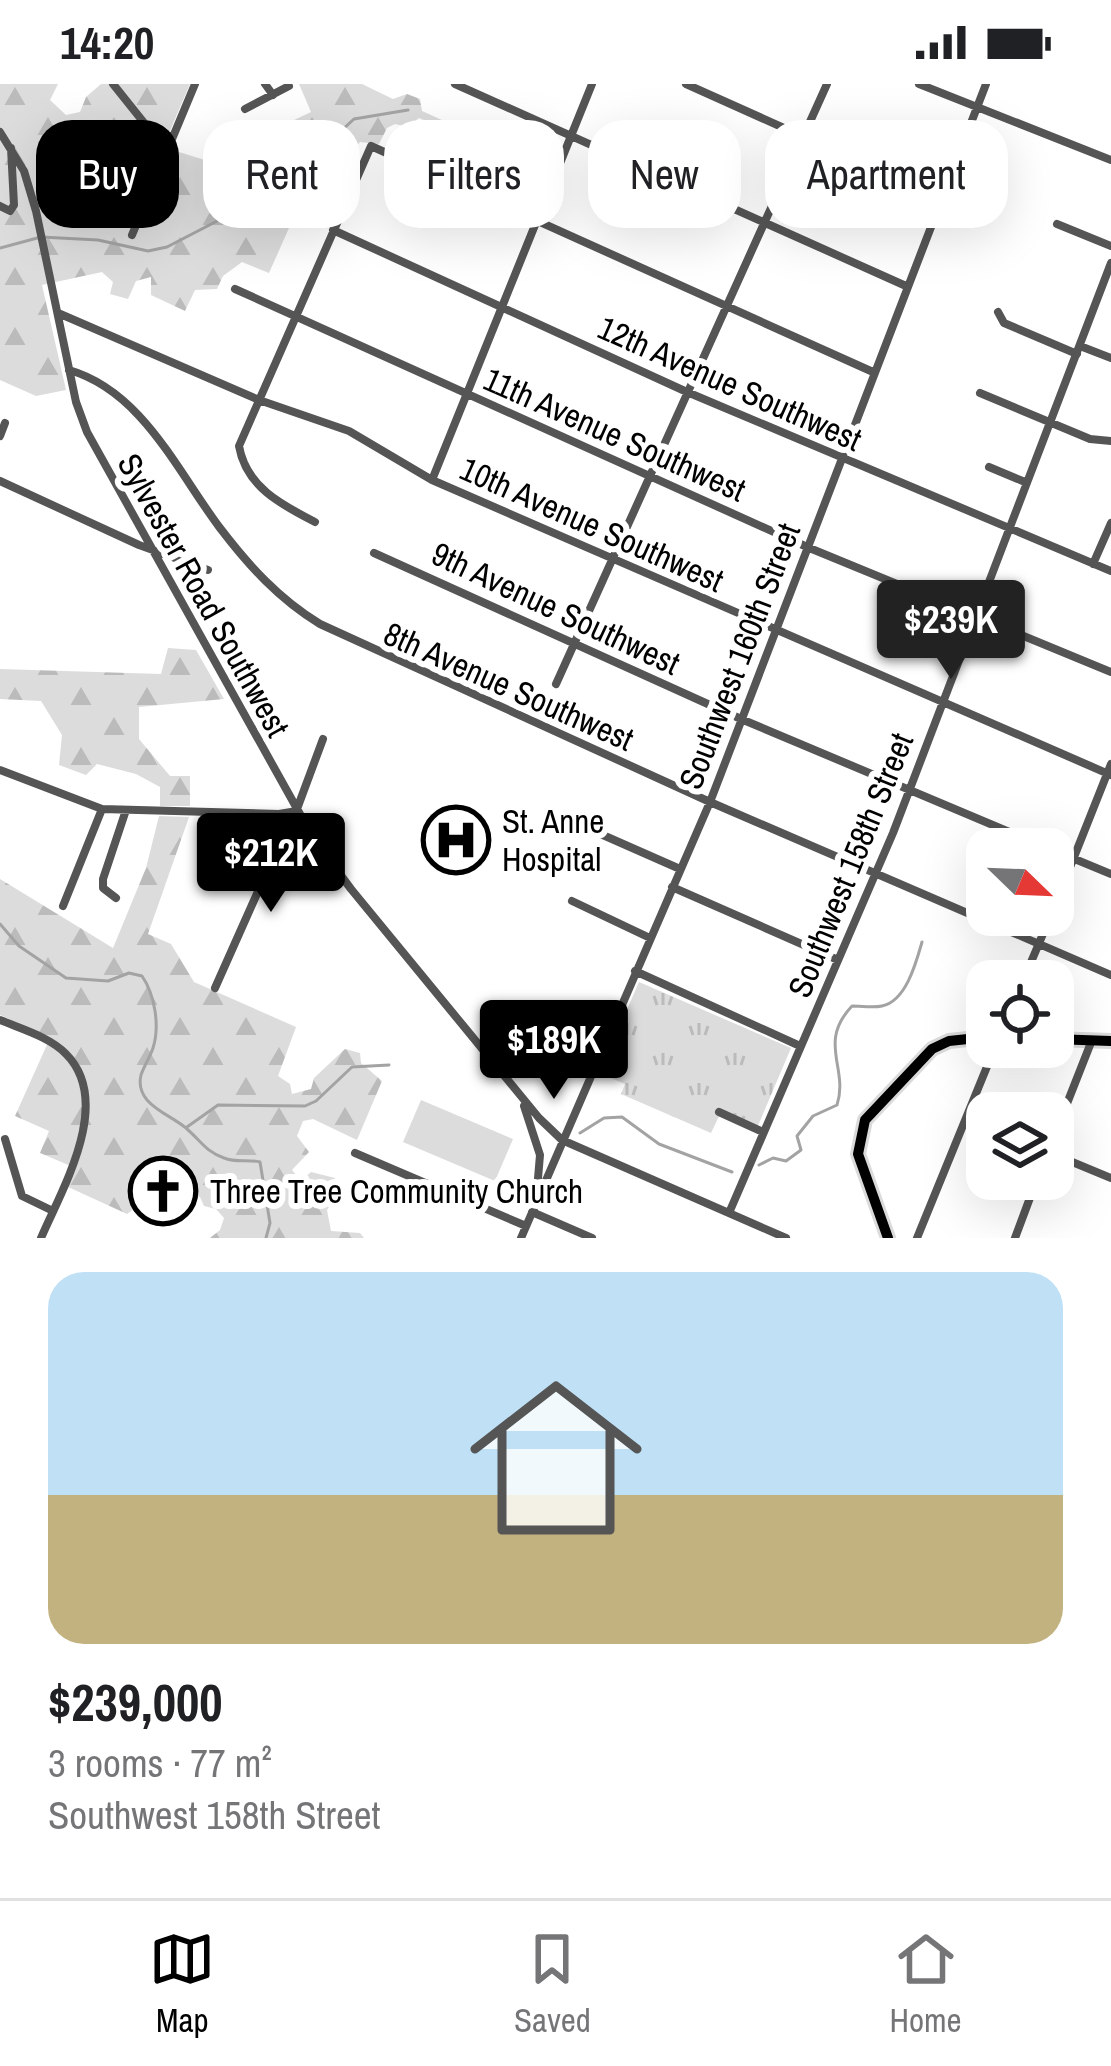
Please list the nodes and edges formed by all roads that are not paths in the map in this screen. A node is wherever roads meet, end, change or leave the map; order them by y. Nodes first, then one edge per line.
1 (113, 84) edge
2 (195, 84) edge
3 (265, 84) edge
4 (455, 84) edge
5 (592, 84) edge
6 (686, 84) edge
7 (826, 84) edge
8 (919, 84) edge
9 (986, 84) edge
10 (290, 86) edge
11 (273, 95) junction
12 (974, 108) junction
13 (245, 109) dead end
14 (143, 120) edge
15 (766, 120) edge
16 (809, 120) edge
17 (969, 120) edge
18 (179, 122) edge
19 (0, 132) edge
20 (572, 137) junction
21 (11, 146) junction
22 (384, 152) edge
23 (564, 157) edge
24 (1111, 160) edge
25 (0, 206) edge
26 (765, 219) edge
27 (763, 223) junction
28 (1057, 224) dead end
29 (135, 228) edge
30 (536, 228) edge
31 (552, 228) edge
32 (929, 228) edge
33 (333, 230) junction
34 (132, 235) dead end
35 (1111, 246) edge
36 (1111, 263) edge
37 (907, 286) junction
38 (236, 289) dead end
39 (1100, 294) junction
40 (1111, 299) edge
41 (727, 305) junction
42 (503, 307) junction
43 (57, 312) junction
44 (998, 313) dead end
45 (296, 315) junction
46 (1079, 350) junction
47 (1111, 358) edge
48 (69, 370) junction
49 (874, 372) junction
50 (687, 392) junction
51 (980, 394) dead end
52 (469, 395) junction
53 (259, 400) junction
54 (1049, 422) junction
55 (5, 423) dead end
56 (0, 436) edge
57 (1111, 441) edge
58 (840, 459) junction
59 (989, 467) dead end
60 (649, 476) junction
61 (432, 480) junction
62 (0, 481) edge
63 (1025, 482) junction
64 (315, 523) dead end
65 (1111, 523) edge
66 (1008, 528) junction
67 (807, 547) junction
68 (150, 549) junction
69 (374, 553) dead end
70 (610, 560) junction
71 (1093, 564) junction
72 (208, 570) dead end
73 (1111, 572) edge
74 (975, 615) junction
75 (774, 631) junction
76 (572, 644) junction
77 (1111, 672) edge
78 (556, 684) dead end
79 (941, 702) junction
80 (740, 718) junction
81 (322, 739) dead end
82 (0, 770) edge
83 (1110, 770) edge
84 (910, 790) junction
85 (710, 802) junction
86 (102, 809) junction
87 (126, 810) junction
88 (297, 811) junction
89 (304, 822) junction
90 (999, 828) edge
91 (596, 832) dead end
92 (1074, 857) edge
93 (1074, 859) edge
94 (680, 869) junction
95 (1111, 874) edge
96 (876, 875) junction
97 (673, 887) junction
98 (116, 898) dead end
99 (572, 901) dead end
100 (63, 906) dead end
101 (1042, 936) edge
102 (650, 938) junction
103 (1039, 944) junction
104 (1032, 960) edge
105 (838, 961) junction
106 (635, 971) junction
107 (1111, 975) edge
108 (215, 988) dead end
109 (0, 1020) edge
110 (966, 1039) edge
111 (1074, 1040) edge
112 (1092, 1040) junction
113 (1111, 1041) edge
114 (800, 1046) junction
115 (1072, 1092) edge
116 (518, 1094) junction
117 (719, 1112) dead end
118 (966, 1119) edge
119 (763, 1132) junction
120 (5, 1138) dead end
121 (562, 1140) junction
122 (355, 1153) dead end
123 (1074, 1163) edge
124 (1111, 1178) edge
125 (1029, 1200) edge
126 (53, 1210) junction
127 (532, 1210) junction
128 (729, 1213) junction
129 (526, 1226) junction
130 (41, 1238) edge
131 (520, 1238) edge
132 (592, 1238) edge
133 (785, 1238) edge
134 (887, 1238) edge
135 (917, 1238) edge
136 (1015, 1238) edge

1 - 14 street
2 - 18 street
3 - 11 street
4 - 20 street
5 - 20 street
6 - 15 street
7 - 16 street
8 - 12 street
9 - 12 street, Southwest 160th Street
10 - 11 street
11 - 13 street
12 - 17 street, Southwest 160th Street
12 - 24 street
19 - 21 street, Sylvester Road Southwest
20 - 23 street
20 - 27 street
21 - 25 street
21 - 43 street, Sylvester Road Southwest
22 - 33 street
26 - 27 street
27 - 37 street
27 - 41 street
28 - 35 street
29 - 34 street
30 - 42 street
31 - 41 street
32 - 37 street, Southwest 160th Street
33 - 42 street, 12th Avenue Southwest
33 - 45 street
36 - 39 street, Southwest 158th Street
37 - 49 street, Southwest 160th Street
38 - 45 street, 11th Avenue Southwest
39 - 40 street
39 - 46 street, Southwest 158th Street
41 - 49 street
41 - 50 street
42 - 50 street, 12th Avenue Southwest
42 - 52 street
43 - 48 street, Sylvester Road Southwest
43 - 53 street, 10th Avenue Southwest
44 - 46 street
45 - 52 street, 11th Avenue Southwest
45 - 53 street
46 - 47 street
46 - 54 street, Southwest 158th Street
48 - 68 street, Sylvester Road Southwest
48 - 85 street, 8th Avenue Southwest
49 - 58 street, Southwest 160th Street
50 - 58 street, 12th Avenue Southwest
50 - 60 street
51 - 54 street
52 - 60 street, 11th Avenue Southwest
52 - 61 street
53 - 61 street, 10th Avenue Southwest
53 - 64 street
54 - 57 street
54 - 63 street, Southwest 158th Street
55 - 56 street
58 - 66 street, 12th Avenue Southwest
58 - 67 street, Southwest 160th Street
59 - 63 street
60 - 67 street, 11th Avenue Southwest
60 - 70 street
61 - 70 street, 10th Avenue Southwest
62 - 68 street
63 - 66 street, Southwest 158th Street
65 - 71 street
66 - 71 street, 12th Avenue Southwest
66 - 74 street, Southwest 158th Street
67 - 74 street, 11th Avenue Southwest
67 - 75 street, Southwest 160th Street
68 - 72 street
68 - 88 street, Sylvester Road Southwest
69 - 76 street, 9th Avenue Southwest
70 - 75 street, 10th Avenue Southwest
70 - 76 street
71 - 73 street, 12th Avenue Southwest
74 - 77 street, 11th Avenue Southwest
74 - 79 street, Southwest 158th Street
75 - 79 street, 10th Avenue Southwest
75 - 80 street, Southwest 160th Street
76 - 78 street
76 - 80 street, 9th Avenue Southwest
79 - 83 street, 10th Avenue Southwest
79 - 84 street, Southwest 158th Street
80 - 84 street, 9th Avenue Southwest
80 - 85 street, Southwest 160th Street
81 - 88 street
82 - 86 street
83 - 92 street
84 - 90 street, 9th Avenue Southwest
84 - 96 street, Southwest 158th Street
85 - 94 street, Southwest 160th Street
85 - 96 street, 8th Avenue Southwest
86 - 87 street
86 - 100 street
87 - 88 street
87 - 98 street
88 - 89 street, Sylvester Road Southwest
89 - 108 street
89 - 116 street, Sylvester Road Southwest
91 - 94 street
93 - 95 street, 9th Avenue Southwest
94 - 97 street, Southwest 160th Street
96 - 103 street, 8th Avenue Southwest
96 - 105 street, Southwest 158th Street
97 - 102 street, Southwest 160th Street
97 - 105 street
99 - 102 street
101 - 103 street
102 - 106 street, Southwest 160th Street
103 - 104 street
103 - 107 street, 8th Avenue Southwest
105 - 114 street, Southwest 158th Street
106 - 114 street
106 - 121 street, Southwest 160th Street
109 - 126 street
110 - 134 main road
111 - 112 main road
112 - 113 main road
112 - 115 street
114 - 119 street, Southwest 158th Street
116 - 121 street, Sylvester Road Southwest
116 - 127 street
117 - 119 street
118 - 135 street
119 - 128 street, Southwest 158th Street
120 - 126 street
121 - 127 street, Southwest 160th Street
121 - 128 street
122 - 129 street
123 - 124 street
125 - 136 street
126 - 130 street
127 - 129 street, Southwest 160th Street
127 - 132 street
128 - 133 street
129 - 131 street, Southwest 160th Street

